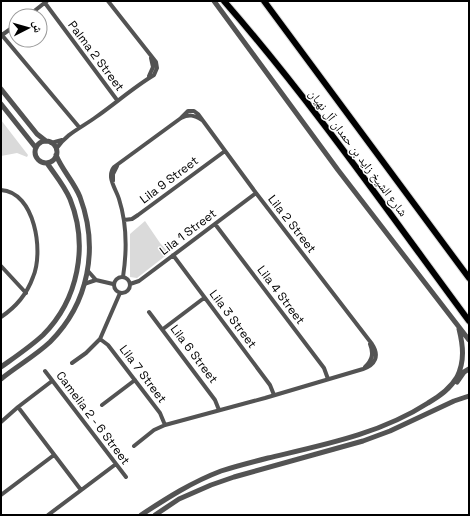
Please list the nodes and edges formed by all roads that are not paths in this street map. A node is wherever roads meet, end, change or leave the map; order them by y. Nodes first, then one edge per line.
1 (108, 1) edge
2 (214, 1) edge
3 (224, 1) edge
4 (264, 1) edge
5 (46, 2) edge
6 (1, 35) edge
7 (1, 89) edge
8 (117, 100) junction
9 (1, 104) edge
10 (79, 127) junction
11 (62, 140) junction
12 (48, 142) junction
13 (36, 148) junction
14 (225, 150) junction
15 (56, 152) junction
16 (47, 163) junction
17 (1, 190) edge
18 (256, 193) junction
19 (124, 220) junction
20 (215, 224) junction
21 (173, 256) junction
22 (1, 266) edge
23 (88, 270) junction
24 (123, 277) junction
25 (469, 278) edge
26 (96, 280) junction
27 (84, 284) junction
28 (113, 284) junction
29 (130, 284) junction
30 (26, 293) junction
31 (120, 293) junction
32 (204, 298) junction
33 (149, 312) dead end
34 (1, 317) edge
35 (469, 321) edge
36 (458, 326) junction
37 (162, 329) junction
38 (100, 339) junction
39 (469, 340) edge
40 (72, 363) dead end
41 (1, 367) edge
42 (469, 369) edge
43 (45, 371) dead end
44 (1, 378) edge
45 (328, 379) junction
46 (134, 380) junction
47 (52, 381) junction
48 (469, 393) edge
49 (274, 395) junction
50 (469, 396) edge
51 (102, 405) dead end
52 (442, 406) junction
53 (18, 407) junction
54 (219, 410) junction
55 (417, 410) junction
56 (420, 417) junction
57 (1, 422) edge
58 (165, 425) junction
59 (134, 446) dead end
60 (54, 455) junction
61 (116, 464) junction
62 (126, 477) dead end
63 (81, 490) junction
64 (1, 495) edge
65 (48, 515) edge
66 (141, 515) edge
67 (155, 515) edge

1 - 8 street
2 - 36 street
3 - 35 main road, شارع الشيخ زايد بن حمدان آل نهيان
4 - 25 main road, شارع الشيخ زايد بن حمدان آل نهيان
5 - 8 street, Palma 2 Street
6 - 10 street
7 - 12 street
8 - 10 street
9 - 13 street
10 - 11 street
11 - 12 street
11 - 15 street
12 - 13 street
12 - 15 street
13 - 16 street
14 - 18 street, Lila 2 Street
14 - 19 street, Lila 9 Street
14 - 19 street, Lila 2 Street
15 - 16 street
15 - 23 street
16 - 41 street
17 - 30 street
18 - 20 street, Lila 1 Street
18 - 45 street, Lila 2 Street
19 - 24 street, Lila 2 Street
20 - 21 street, Lila 1 Street
20 - 45 street, Lila 4 Street
21 - 29 street, Lila 1 Street
21 - 32 street, Lila 3 Street
22 - 30 street
23 - 26 street
23 - 27 street
24 - 28 street
24 - 29 street
26 - 27 street
26 - 28 street
27 - 44 street
28 - 31 street
29 - 31 street
30 - 34 street
31 - 38 street
32 - 37 street
32 - 49 street, Lila 3 Street
33 - 37 street, Lila 6 Street
36 - 39 street
36 - 55 street
37 - 54 street, Lila 6 Street
38 - 40 street
38 - 46 street, Lila 7 Street
42 - 55 street
43 - 47 street, Camelia 2 - 6 Street
45 - 49 street, Lila 2 Street
46 - 51 street
46 - 58 street, Lila 7 Street
47 - 53 street
47 - 61 street, Camelia 2 - 6 Street
48 - 52 street
49 - 54 street, Lila 2 Street
50 - 52 street
52 - 56 street
53 - 57 street
53 - 60 street
54 - 58 street, Lila 2 Street
55 - 56 street
55 - 66 street
56 - 67 street
58 - 59 street, Lila 2 Street
60 - 63 street
60 - 64 street
61 - 62 street, Camelia 2 - 6 Street
61 - 63 street
63 - 65 street

